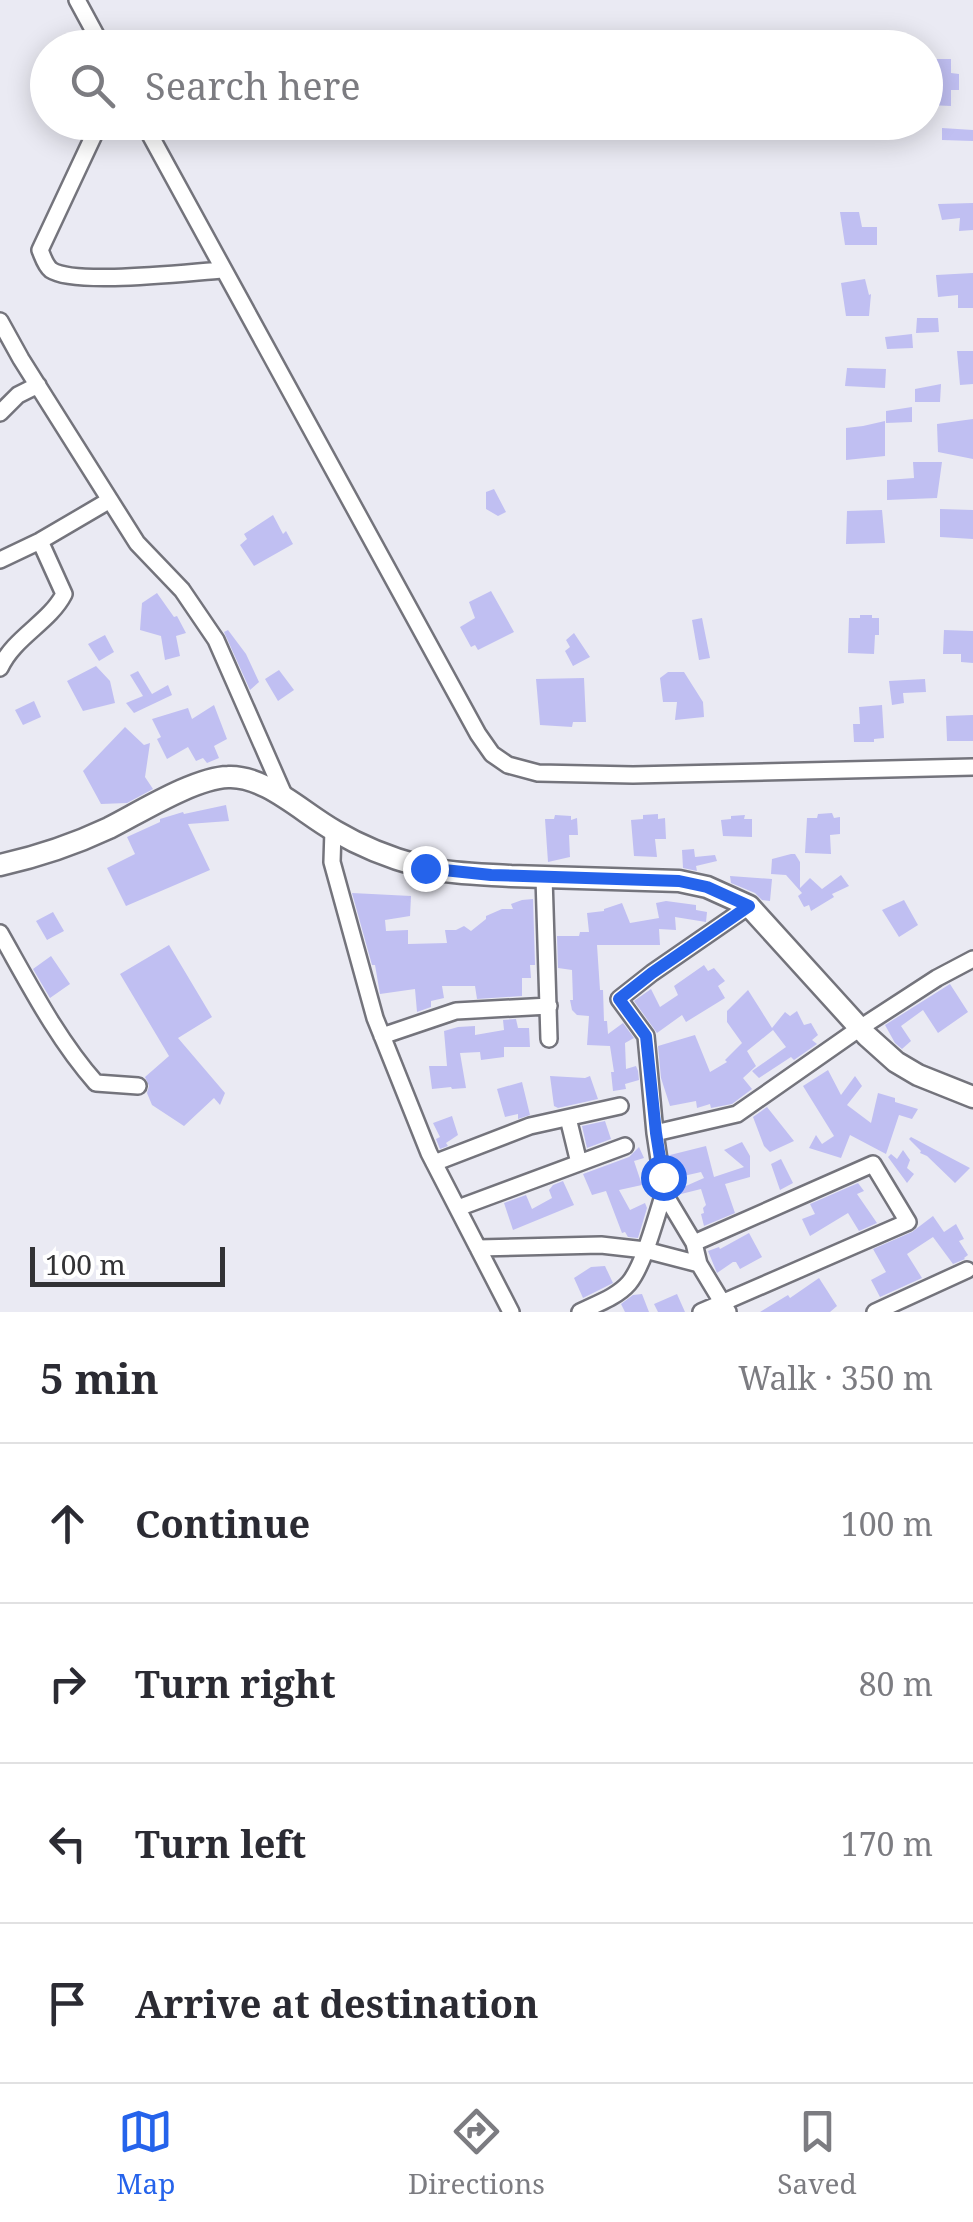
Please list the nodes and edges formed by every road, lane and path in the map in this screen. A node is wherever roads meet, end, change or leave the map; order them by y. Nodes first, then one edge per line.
1 (77, 0) edge
2 (93, 30) edge
3 (92, 140) edge
4 (153, 140) edge
5 (223, 270) junction
6 (0, 321) edge
7 (6, 345) edge
8 (38, 385) junction
9 (0, 413) edge
10 (110, 500) junction
11 (40, 540) junction
12 (0, 560) edge
13 (0, 668) edge
14 (973, 767) edge
15 (285, 797) junction
16 (333, 830) junction
17 (0, 864) edge
18 (544, 877) junction
19 (749, 906) junction
20 (0, 933) edge
21 (973, 959) edge
22 (549, 1006) junction
23 (860, 1028) junction
24 (382, 1036) junction
25 (550, 1039) dead end
26 (138, 1086) dead end
27 (973, 1097) edge
28 (620, 1106) dead end
29 (568, 1118) junction
30 (656, 1133) junction
31 (625, 1146) dead end
32 (434, 1163) junction
33 (580, 1163) junction
34 (664, 1193) junction
35 (458, 1208) junction
36 (694, 1243) junction
37 (478, 1248) junction
38 (645, 1250) junction
39 (699, 1264) junction
40 (967, 1270) dead end
41 (726, 1308) edge
42 (511, 1312) edge
43 (580, 1312) edge
44 (701, 1312) edge
45 (874, 1312) edge

1 - 2 street
3 - 5 street
4 - 5 street
5 - 14 street
6 - 7 street
7 - 8 street
8 - 9 street
8 - 10 street
10 - 11 street
10 - 15 street
11 - 12 street
11 - 13 street
15 - 16 street
15 - 17 street
16 - 18 street
16 - 24 street
18 - 19 street
18 - 22 street
19 - 23 street
19 - 30 street
20 - 26 street
21 - 23 street
22 - 24 street
22 - 25 street
23 - 27 street
23 - 30 street
24 - 32 street
28 - 29 street
29 - 32 street
29 - 33 street
30 - 34 street
31 - 33 street
32 - 35 street
33 - 35 street
34 - 36 street
34 - 38 street
35 - 37 street
36 - 39 street
36 - 41 street
37 - 38 street
37 - 42 street
38 - 39 street
38 - 43 street
39 - 41 street
40 - 45 street
41 - 44 street

